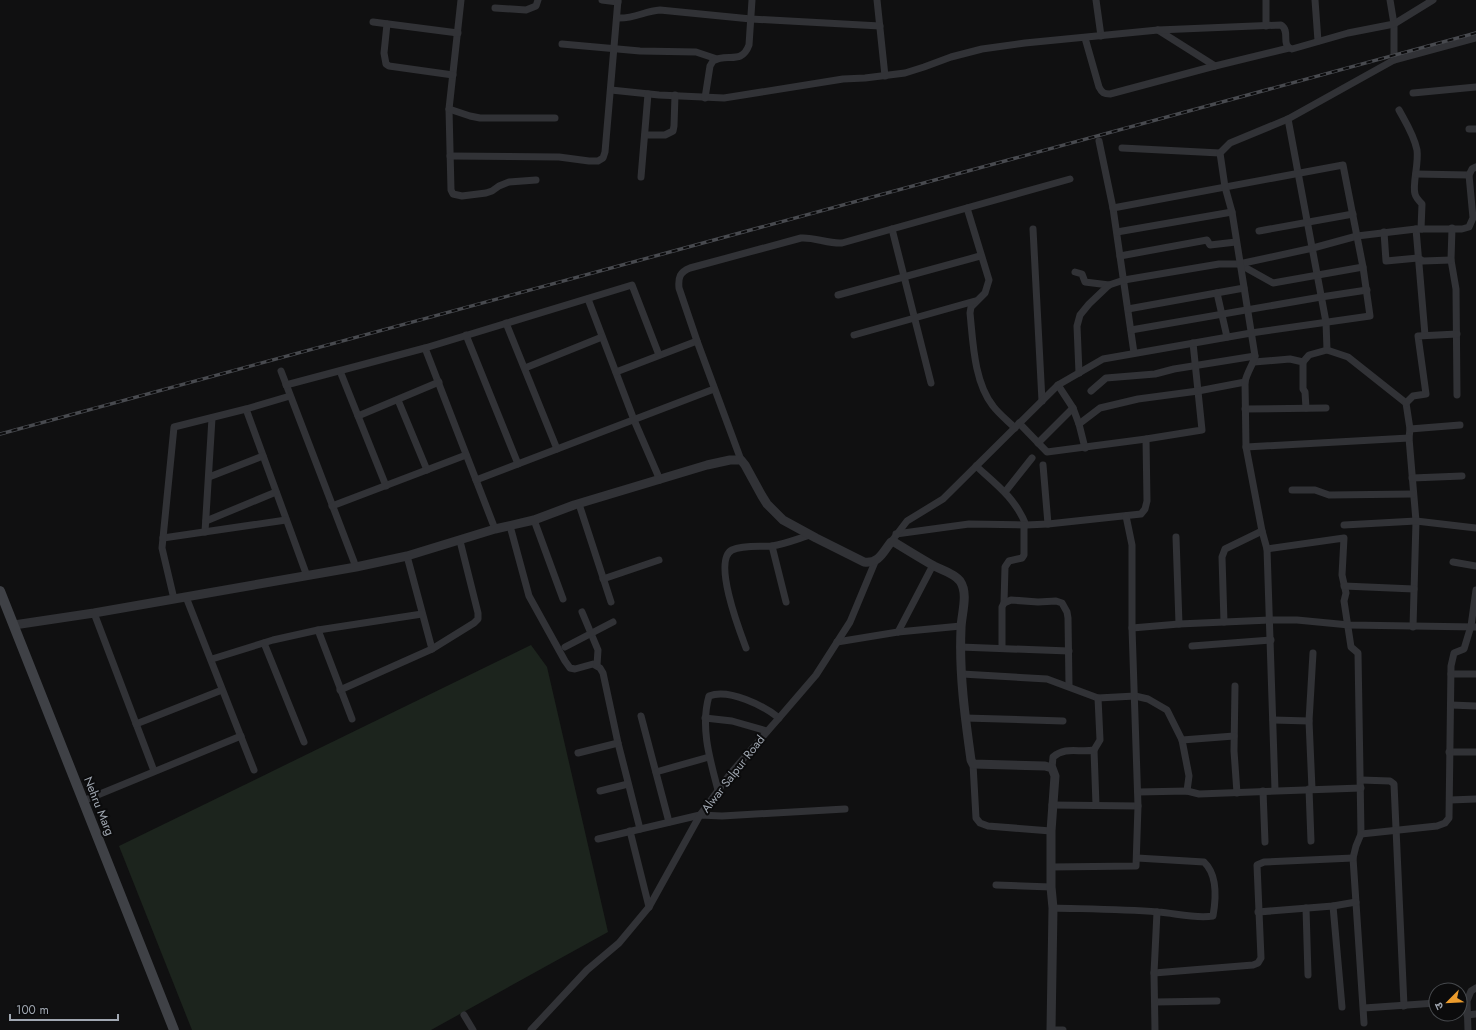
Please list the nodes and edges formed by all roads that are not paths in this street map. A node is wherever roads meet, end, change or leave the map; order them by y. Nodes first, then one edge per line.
1 (461, 0) edge
2 (538, 0) edge
3 (602, 0) edge
4 (752, 0) edge
5 (877, 0) edge
6 (1096, 0) edge
7 (1266, 0) edge
8 (1315, 0) edge
9 (1390, 0) edge
10 (1433, 0) edge
11 (618, 1) edge
12 (495, 8) dead end
13 (617, 18) junction
14 (751, 19) junction
15 (373, 22) dead end
16 (387, 24) junction
17 (1394, 24) junction
18 (880, 26) junction
19 (1266, 26) junction
20 (1158, 30) junction
21 (458, 33) junction
22 (1101, 36) junction
23 (1085, 38) junction
24 (1476, 38) edge
25 (1318, 41) junction
26 (562, 44) dead end
27 (1289, 48) junction
28 (614, 49) junction
29 (717, 59) junction
30 (1394, 60) junction
31 (1215, 66) junction
32 (453, 75) junction
33 (885, 76) junction
34 (1476, 87) edge
35 (611, 90) junction
36 (1413, 93) dead end
37 (648, 94) junction
38 (675, 95) junction
39 (705, 98) junction
40 (449, 110) junction
41 (1400, 110) dead end
42 (555, 118) dead end
43 (1288, 119) junction
44 (645, 135) junction
45 (1099, 141) dead end
46 (1122, 148) dead end
47 (1220, 153) junction
48 (450, 156) junction
49 (1476, 167) edge
50 (1299, 174) junction
51 (1416, 174) junction
52 (1469, 175) junction
53 (641, 177) dead end
54 (1070, 179) dead end
55 (536, 180) dead end
56 (1225, 187) junction
57 (966, 208) junction
58 (1113, 208) junction
59 (1232, 212) junction
60 (1353, 214) junction
61 (1308, 221) junction
62 (1452, 228) junction
63 (892, 229) junction
64 (1033, 229) dead end
65 (1419, 229) junction
66 (1259, 231) dead end
67 (1117, 232) junction
68 (1384, 232) junction
69 (1357, 236) junction
70 (1236, 242) junction
71 (1312, 248) junction
72 (980, 256) junction
73 (1120, 256) junction
74 (1418, 258) junction
75 (1451, 260) junction
76 (1239, 264) junction
77 (1363, 267) junction
78 (1075, 272) dead end
79 (1318, 275) junction
80 (905, 277) junction
81 (1124, 280) junction
82 (1109, 285) junction
83 (1244, 288) junction
84 (1367, 290) junction
85 (1217, 292) junction
86 (838, 295) dead end
87 (1321, 296) junction
88 (588, 299) junction
89 (975, 301) junction
90 (1128, 309) junction
91 (1248, 310) junction
92 (1222, 315) junction
93 (915, 318) junction
94 (1326, 322) junction
95 (506, 323) junction
96 (1131, 330) junction
97 (1251, 333) junction
98 (1457, 334) junction
99 (854, 335) dead end
100 (1425, 335) junction
101 (466, 336) junction
102 (602, 337) junction
103 (1226, 337) junction
104 (697, 341) junction
105 (1193, 343) junction
106 (424, 348) junction
107 (1327, 350) junction
108 (1134, 353) junction
109 (659, 355) junction
110 (1254, 359) junction
111 (1303, 362) junction
112 (1196, 366) junction
113 (525, 368) junction
114 (281, 371) dead end
115 (340, 371) junction
116 (616, 372) junction
117 (1079, 373) junction
118 (439, 382) junction
119 (1245, 382) junction
120 (931, 383) dead end
121 (286, 385) junction
122 (1058, 385) junction
123 (714, 389) junction
124 (1091, 391) dead end
125 (1198, 391) junction
126 (1457, 395) dead end
127 (290, 396) junction
128 (398, 400) junction
129 (1042, 401) junction
130 (1406, 403) junction
131 (1073, 408) junction
132 (1306, 408) junction
133 (1326, 408) dead end
134 (246, 409) junction
135 (1245, 409) junction
136 (358, 416) junction
137 (212, 418) junction
138 (634, 420) junction
139 (1079, 424) junction
140 (1017, 425) junction
141 (1460, 425) dead end
142 (1410, 429) junction
143 (1409, 438) junction
144 (1146, 439) junction
145 (1038, 443) junction
146 (1246, 447) junction
147 (1084, 448) junction
148 (557, 449) junction
149 (466, 455) junction
150 (263, 456) junction
151 (1032, 458) dead end
152 (741, 460) junction
153 (518, 464) junction
154 (1043, 465) dead end
155 (976, 466) junction
156 (427, 470) junction
157 (208, 476) junction
158 (1462, 476) dead end
159 (1412, 478) junction
160 (476, 480) junction
161 (660, 480) junction
162 (386, 486) junction
163 (1292, 490) dead end
164 (276, 492) junction
165 (1005, 492) junction
166 (1413, 494) junction
167 (579, 504) junction
168 (332, 506) junction
169 (1126, 516) junction
170 (286, 520) junction
171 (534, 520) junction
172 (206, 521) junction
173 (1416, 521) junction
174 (1048, 524) junction
175 (1025, 525) junction
176 (1344, 525) dead end
177 (510, 526) junction
178 (1476, 528) edge
179 (495, 529) junction
180 (1262, 531) junction
181 (205, 532) junction
182 (810, 535) junction
183 (1176, 537) dead end
184 (163, 538) junction
185 (894, 538) junction
186 (460, 540) junction
187 (772, 546) junction
188 (1267, 549) junction
189 (407, 556) junction
190 (659, 560) dead end
191 (875, 562) junction
192 (1453, 562) dead end
193 (933, 565) junction
194 (1476, 566) edge
195 (356, 567) junction
196 (307, 576) junction
197 (603, 579) junction
198 (1344, 586) junction
199 (1414, 589) junction
200 (1476, 590) edge
201 (0, 591) edge
202 (186, 597) junction
203 (174, 599) junction
204 (563, 599) dead end
205 (611, 602) dead end
206 (786, 602) dead end
207 (1004, 603) junction
208 (582, 612) dead end
209 (94, 614) junction
210 (422, 614) junction
211 (1270, 620) junction
212 (614, 622) dead end
213 (1224, 622) junction
214 (1179, 624) junction
215 (14, 625) junction
216 (1349, 625) junction
217 (961, 626) junction
218 (1473, 626) edge
219 (1413, 627) junction
220 (1132, 628) junction
221 (318, 630) junction
222 (898, 632) junction
223 (590, 634) junction
224 (1271, 640) junction
225 (837, 642) junction
226 (264, 643) junction
227 (1192, 646) dead end
228 (565, 647) dead end
229 (960, 647) junction
230 (746, 648) dead end
231 (1002, 648) junction
232 (432, 649) junction
233 (1068, 651) junction
234 (1313, 653) dead end
235 (212, 659) junction
236 (597, 665) junction
237 (962, 674) junction
238 (1450, 674) junction
239 (1476, 674) edge
240 (1069, 686) junction
241 (1235, 686) dead end
242 (222, 690) junction
243 (340, 690) junction
244 (1134, 696) junction
245 (1098, 698) junction
246 (1451, 705) junction
247 (1476, 706) edge
248 (641, 716) dead end
249 (704, 718) junction
250 (779, 718) junction
251 (965, 718) junction
252 (352, 719) dead end
253 (1273, 720) junction
254 (1063, 721) dead end
255 (1309, 721) junction
256 (136, 724) junction
257 (767, 731) junction
258 (241, 736) junction
259 (1234, 736) junction
260 (1182, 740) junction
261 (304, 742) dead end
262 (618, 743) junction
263 (1094, 750) junction
264 (1449, 752) junction
265 (1476, 752) edge
266 (578, 753) dead end
267 (709, 757) junction
268 (973, 764) junction
269 (1052, 768) junction
270 (254, 770) dead end
271 (154, 771) junction
272 (656, 772) junction
273 (628, 784) junction
274 (1361, 784) junction
275 (1310, 789) junction
276 (718, 790) junction
277 (1275, 790) junction
278 (600, 791) dead end
279 (1187, 791) junction
280 (1263, 791) junction
281 (1138, 792) junction
282 (1237, 793) junction
283 (1450, 800) junction
284 (1476, 800) edge
285 (83, 801) junction
286 (1052, 805) junction
287 (1096, 805) junction
288 (1138, 806) junction
289 (845, 809) dead end
290 (700, 815) junction
291 (669, 822) junction
292 (640, 829) junction
293 (1396, 830) junction
294 (630, 831) junction
295 (1051, 831) junction
296 (1361, 834) junction
297 (598, 839) dead end
298 (1312, 841) dead end
299 (1265, 842) dead end
300 (1136, 858) junction
301 (1353, 858) junction
302 (1051, 867) junction
303 (996, 885) dead end
304 (1051, 887) junction
305 (1356, 902) junction
306 (1333, 906) junction
307 (649, 907) junction
308 (1053, 908) junction
309 (1306, 908) junction
310 (1156, 912) junction
311 (1258, 912) junction
312 (1154, 973) junction
313 (1308, 975) dead end
314 (1476, 988) edge
315 (1468, 994) edge
316 (1218, 1001) dead end
317 (1155, 1002) junction
318 (1428, 1004) edge
319 (1404, 1006) junction
320 (1342, 1007) dead end
321 (1364, 1008) junction
322 (464, 1015) dead end
323 (1364, 1023) dead end
324 (174, 1030) edge
325 (472, 1030) edge
326 (531, 1030) edge
327 (1051, 1030) edge
328 (1063, 1030) edge
329 (1155, 1030) edge

1 - 21 street
2 - 12 street
3 - 11 street
4 - 14 street
5 - 18 street
6 - 22 street
7 - 19 street
8 - 25 street
9 - 17 street
10 - 17 street
11 - 13 street
13 - 14 street
13 - 28 street
14 - 18 street
14 - 29 street
15 - 16 street
16 - 21 street
16 - 32 street
17 - 25 street
17 - 30 street
18 - 33 street
19 - 20 street
19 - 27 street
20 - 22 street
20 - 31 street
21 - 32 street
22 - 23 street
23 - 31 street
23 - 33 street
24 - 30 street
25 - 27 street
26 - 28 street
27 - 31 street
28 - 29 street
28 - 35 street
29 - 39 street
30 - 43 street
32 - 40 street
33 - 39 street
34 - 36 street
35 - 37 street
35 - 48 street
37 - 38 street
37 - 44 street
38 - 39 street
38 - 44 street
40 - 42 street
40 - 48 street
41 - 51 street
43 - 47 street
43 - 50 street
44 - 53 street
45 - 58 street
46 - 47 street
47 - 56 street
48 - 55 street
49 - 52 street
50 - 56 street
50 - 60 street
50 - 61 street
51 - 52 street
51 - 65 street
52 - 62 street
54 - 57 street
56 - 58 street
56 - 59 street
57 - 63 street
57 - 72 street
58 - 67 street
59 - 67 street
59 - 70 street
60 - 61 street
60 - 69 street
61 - 66 street
61 - 71 street
62 - 65 street
62 - 75 street
63 - 80 street
63 - 104 street
64 - 129 street
65 - 68 street
65 - 74 street
67 - 73 street
68 - 69 street
68 - 74 street
69 - 71 street
69 - 77 street
70 - 73 street
70 - 76 street
71 - 76 street
71 - 79 street
72 - 80 street
72 - 89 street
73 - 81 street
74 - 75 street
74 - 100 street
75 - 98 street
76 - 79 street
76 - 81 street
76 - 83 street
77 - 79 street
77 - 84 street
78 - 82 street
79 - 87 street
80 - 86 street
80 - 93 street
81 - 82 street
81 - 90 street
82 - 117 street
83 - 85 street
83 - 91 street
84 - 87 street
84 - 94 street
85 - 90 street
85 - 92 street
87 - 91 street
87 - 94 street
88 - 95 street
88 - 102 street
88 - 109 street
89 - 93 street
89 - 140 street
90 - 96 street
91 - 92 street
91 - 97 street
92 - 96 street
92 - 103 street
93 - 99 street
93 - 120 street
94 - 97 street
94 - 107 street
95 - 101 street
95 - 113 street
96 - 108 street
97 - 103 street
97 - 110 street
98 - 100 street
98 - 126 street
100 - 130 street
101 - 106 street
101 - 153 street
102 - 113 street
102 - 116 street
103 - 105 street
104 - 109 street
104 - 123 street
105 - 108 street
105 - 112 street
106 - 115 street
106 - 118 street
107 - 111 street
107 - 130 street
108 - 117 street
109 - 116 street
110 - 111 street
110 - 112 street
110 - 119 street
111 - 132 street
112 - 124 street
112 - 125 street
113 - 148 street
114 - 121 street
115 - 121 street
115 - 136 street
116 - 138 street
117 - 122 street
118 - 128 street
118 - 149 street
119 - 125 street
119 - 135 street
121 - 127 street
122 - 129 street
122 - 131 street
123 - 138 street
123 - 152 street
125 - 139 street
125 - 144 street
127 - 134 street
127 - 168 street
128 - 136 street
128 - 156 street
129 - 140 street
130 - 142 street
131 - 139 street
131 - 145 street
132 - 133 street
132 - 135 street
134 - 137 street
134 - 150 street
135 - 146 street
136 - 162 street
137 - 157 street
137 - 184 street
138 - 148 street
138 - 161 street
139 - 147 street
140 - 145 street
140 - 155 street
141 - 142 street
142 - 143 street
143 - 146 street
143 - 159 street
144 - 147 street
144 - 169 street
145 - 147 street
146 - 180 street
148 - 153 street
149 - 156 street
149 - 160 street
150 - 157 street
150 - 164 street
151 - 165 street
152 - 161 street
152 - 182 street
153 - 160 street
154 - 174 street
155 - 165 street
155 - 185 street
156 - 162 street
157 - 172 street
158 - 159 street
159 - 166 street
160 - 179 street
161 - 167 street
162 - 168 street
163 - 166 street
164 - 170 street
164 - 172 street
165 - 175 street
166 - 173 street
167 - 171 street
167 - 197 street
168 - 195 street
169 - 174 street
169 - 220 street
170 - 181 street
170 - 196 street
171 - 177 street
171 - 204 street
172 - 181 street
173 - 176 street
173 - 178 street
173 - 199 street
174 - 175 street
175 - 185 street
175 - 207 street
177 - 179 street
177 - 236 street
179 - 186 street
180 - 188 street
180 - 213 street
181 - 184 street
182 - 187 street
182 - 191 street
183 - 214 street
184 - 203 street
185 - 191 street
185 - 193 street
186 - 189 street
186 - 232 street
187 - 206 street
187 - 230 street
188 - 198 street
188 - 211 street
189 - 195 street
189 - 210 street
190 - 197 street
191 - 225 street, Alwar Salpur Road
192 - 194 street
193 - 217 street
193 - 222 street
195 - 196 street
196 - 202 street
197 - 205 street
198 - 199 street
198 - 216 street
199 - 219 street
200 - 218 street
201 - 215 main road, Nehru Marg
202 - 203 street
202 - 235 street
203 - 209 street
207 - 231 street
207 - 233 street
208 - 223 street
209 - 215 street
209 - 256 street
210 - 221 street
210 - 232 street
211 - 213 street
211 - 216 street
211 - 224 street
212 - 223 street
213 - 214 street
214 - 220 street
215 - 285 main road, Nehru Marg
216 - 219 street
216 - 274 street
217 - 222 street
217 - 229 street
218 - 219 street
218 - 238 street
220 - 244 street
221 - 226 street
221 - 243 street
222 - 225 street
223 - 228 street
223 - 236 street
224 - 227 street
224 - 253 street
225 - 250 street, Alwar Salpur Road
226 - 235 street
226 - 261 street
229 - 231 street
229 - 237 street
231 - 233 street
232 - 243 street
233 - 240 street
234 - 255 street
235 - 242 street
236 - 262 street
237 - 240 street
237 - 251 street
238 - 239 street
238 - 246 street
240 - 245 street
241 - 259 street
242 - 256 street
242 - 258 street
243 - 252 street
244 - 245 street
244 - 260 street
244 - 281 street
245 - 263 street
246 - 247 street
246 - 264 street
248 - 272 street
249 - 250 street
249 - 257 street
249 - 267 street
250 - 257 street, Alwar Salpur Road
251 - 254 street
251 - 268 street
253 - 255 street
253 - 277 street
255 - 275 street
256 - 271 street
257 - 276 street, Alwar Salpur Road
258 - 270 street
258 - 271 street
259 - 260 street
259 - 282 street
260 - 279 street
262 - 266 street
262 - 273 street
263 - 269 street
263 - 287 street
264 - 265 street
264 - 283 street
267 - 272 street
267 - 276 street
268 - 269 street
268 - 295 street
269 - 286 street
271 - 285 street
272 - 291 street
273 - 278 street
273 - 292 street
274 - 275 street
274 - 293 street
274 - 296 street
275 - 277 street
275 - 298 street
276 - 290 street, Alwar Salpur Road
277 - 280 street
279 - 281 street
279 - 282 street
280 - 282 street
280 - 299 street
281 - 288 street
283 - 284 street
283 - 293 street
285 - 324 main road, Nehru Marg
286 - 287 street
286 - 295 street
287 - 288 street
288 - 300 street
289 - 290 street
290 - 291 street
290 - 307 street, Alwar Salpur Road
291 - 292 street
292 - 294 street
293 - 296 street
293 - 319 street
294 - 297 street
294 - 307 street
295 - 302 street
296 - 301 street
300 - 302 street
300 - 310 street
301 - 305 street
301 - 311 street
302 - 304 street
303 - 304 street
304 - 308 street
305 - 306 street
305 - 321 street
306 - 309 street
306 - 320 street
307 - 326 street, Alwar Salpur Road
308 - 310 street
308 - 327 street
309 - 311 street
309 - 313 street
310 - 312 street
311 - 312 street
312 - 317 street
314 - 315 street
316 - 317 street
317 - 329 street
318 - 319 street
319 - 321 street
321 - 323 street
322 - 325 street
327 - 328 street

